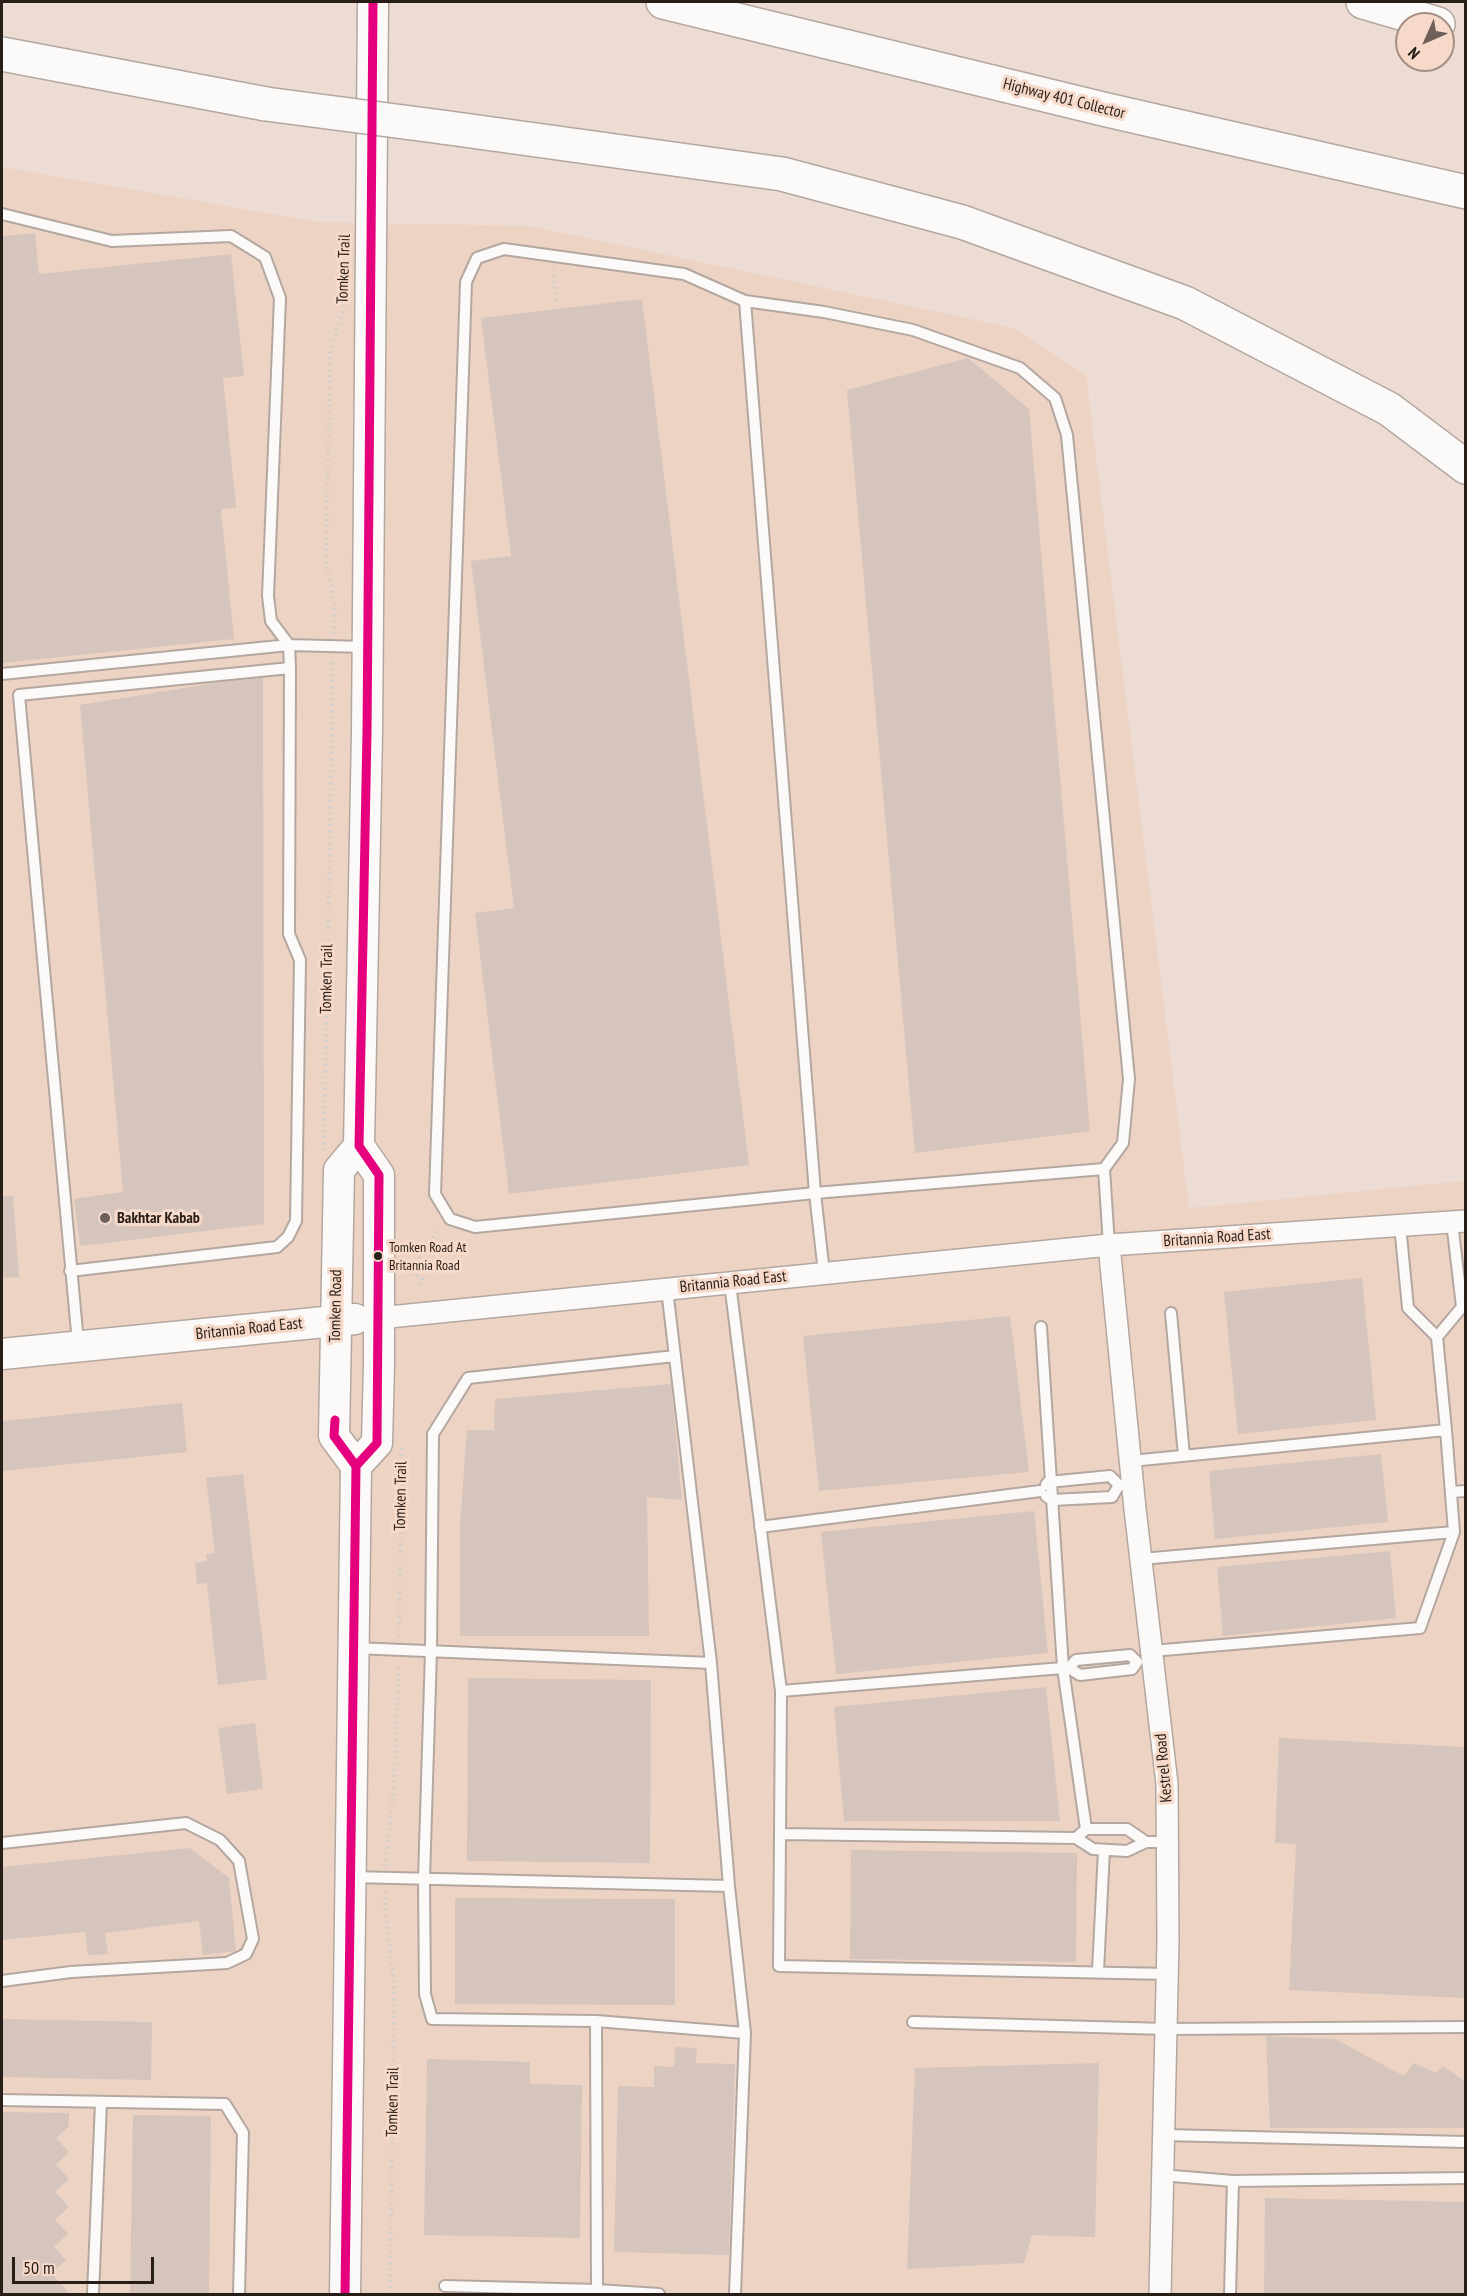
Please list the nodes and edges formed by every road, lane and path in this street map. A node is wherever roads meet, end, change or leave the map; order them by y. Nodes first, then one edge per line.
1 (373, 2) edge
2 (663, 2) edge
3 (1363, 2) edge
4 (1397, 12) edge
5 (2, 54) edge
6 (1466, 192) edge
7 (2, 213) edge
8 (552, 256) junction
9 (345, 272) dead end
10 (745, 301) junction
11 (556, 302) dead end
12 (1466, 467) edge
13 (335, 605) dead end
14 (289, 645) junction
15 (368, 648) junction
16 (290, 668) junction
17 (2, 674) edge
18 (333, 676) dead end
19 (359, 1146) junction
20 (324, 1150) dead end
21 (1104, 1170) junction
22 (815, 1193) junction
23 (450, 1219) junction
24 (1459, 1221) edge
25 (1400, 1226) junction
26 (1109, 1245) junction
27 (70, 1271) junction
28 (824, 1273) junction
29 (730, 1283) junction
30 (419, 1285) dead end
31 (667, 1289) junction
32 (1171, 1313) dead end
33 (379, 1318) junction
34 (336, 1320) junction
35 (1041, 1328) dead end
36 (1437, 1337) junction
37 (78, 1346) junction
38 (2, 1354) edge
39 (675, 1356) junction
40 (1446, 1430) junction
41 (402, 1444) dead end
42 (1184, 1456) junction
43 (1131, 1461) junction
44 (356, 1466) junction
45 (1051, 1482) junction
46 (1126, 1485) junction
47 (1041, 1491) junction
48 (1466, 1491) edge
49 (1451, 1492) junction
50 (1052, 1500) junction
51 (760, 1527) junction
52 (1454, 1532) junction
53 (1141, 1559) junction
54 (399, 1628) dead end
55 (354, 1648) junction
56 (431, 1651) junction
57 (1147, 1658) junction
58 (711, 1663) junction
59 (1066, 1668) junction
60 (399, 1676) dead end
61 (781, 1691) junction
62 (1086, 1828) junction
63 (780, 1834) junction
64 (1076, 1838) junction
65 (1146, 1842) junction
66 (1167, 1842) junction
67 (2, 1843) edge
68 (1104, 1850) junction
69 (385, 1851) dead end
70 (352, 1877) junction
71 (424, 1879) junction
72 (729, 1886) junction
73 (385, 1911) dead end
74 (1098, 1971) junction
75 (1168, 1974) junction
76 (2, 1981) edge
77 (596, 2021) junction
78 (914, 2022) dead end
79 (1466, 2027) edge
80 (1166, 2029) junction
81 (745, 2033) junction
82 (2, 2100) edge
83 (101, 2103) junction
84 (1163, 2135) junction
85 (1466, 2142) edge
86 (1161, 2175) junction
87 (1466, 2178) edge
88 (1233, 2181) junction
89 (445, 2286) dead end
90 (597, 2292) edge
91 (93, 2295) edge
92 (239, 2295) edge
93 (345, 2295) edge
94 (390, 2295) edge
95 (659, 2295) edge
96 (735, 2295) edge
97 (1160, 2295) edge
98 (1230, 2295) edge

1 - 15 main road
2 - 6 highway, Highway 401 Collector
3 - 4 highway
5 - 12 highway, bridge
7 - 14 lane
8 - 10 lane
8 - 11 path
8 - 23 lane
9 - 13 path, Tomken Trail
10 - 21 lane
10 - 22 lane
14 - 15 lane
14 - 16 lane
14 - 17 lane
15 - 19 main road
16 - 27 lane
16 - 27 lane
18 - 20 path, Tomken Trail
19 - 33 main road
19 - 34 main road, Tomken Road
21 - 22 lane
21 - 26 lane
22 - 23 lane
22 - 28 lane
23 - 30 path
24 - 25 street, Britannia Road East
24 - 36 lane
25 - 26 street, Britannia Road East
25 - 36 lane
26 - 28 street, Britannia Road East
26 - 43 street, Kestrel Road
27 - 37 lane
28 - 29 street, Britannia Road East
29 - 31 street, Britannia Road East
29 - 51 lane
31 - 33 street, Britannia Road East
31 - 39 lane
32 - 42 lane
33 - 34 main road, Britannia Road East
33 - 44 main road
34 - 37 main road, Britannia Road East
34 - 44 main road, Tomken Road
35 - 45 lane
36 - 40 lane
37 - 38 main road, Britannia Road East
39 - 56 lane
39 - 58 lane
40 - 42 lane
40 - 49 lane
41 - 54 path, Tomken Trail
42 - 43 lane
43 - 46 street, Kestrel Road
44 - 55 main road
45 - 46 lane
45 - 47 lane
45 - 50 lane
46 - 50 lane
46 - 53 street, Kestrel Road
47 - 50 lane
47 - 51 lane
48 - 49 lane
49 - 52 lane
50 - 59 lane
51 - 61 lane
52 - 53 lane
52 - 57 lane
53 - 57 street, Kestrel Road
55 - 56 lane
55 - 70 main road
56 - 58 lane
56 - 71 lane
57 - 59 lane
57 - 66 street, Kestrel Road
58 - 72 lane
59 - 61 lane
59 - 62 lane
60 - 69 path
61 - 63 lane
62 - 64 lane
62 - 65 lane
63 - 64 lane
63 - 74 lane
64 - 68 lane
65 - 66 lane
65 - 68 lane
66 - 75 street, Kestrel Road
67 - 76 lane
68 - 74 lane
70 - 71 lane
70 - 93 main road
71 - 72 lane
71 - 77 lane
72 - 81 lane
73 - 94 path, Tomken Trail
74 - 75 lane
75 - 80 street, Kestrel Road
77 - 81 lane
77 - 90 lane
78 - 80 lane
79 - 80 lane
80 - 84 street, Kestrel Road
81 - 96 lane
82 - 83 lane
83 - 91 lane
83 - 92 lane
84 - 85 lane
84 - 86 street, Kestrel Road
86 - 88 lane
86 - 97 street, Kestrel Road
87 - 88 lane
88 - 98 lane
89 - 90 lane
90 - 95 lane

